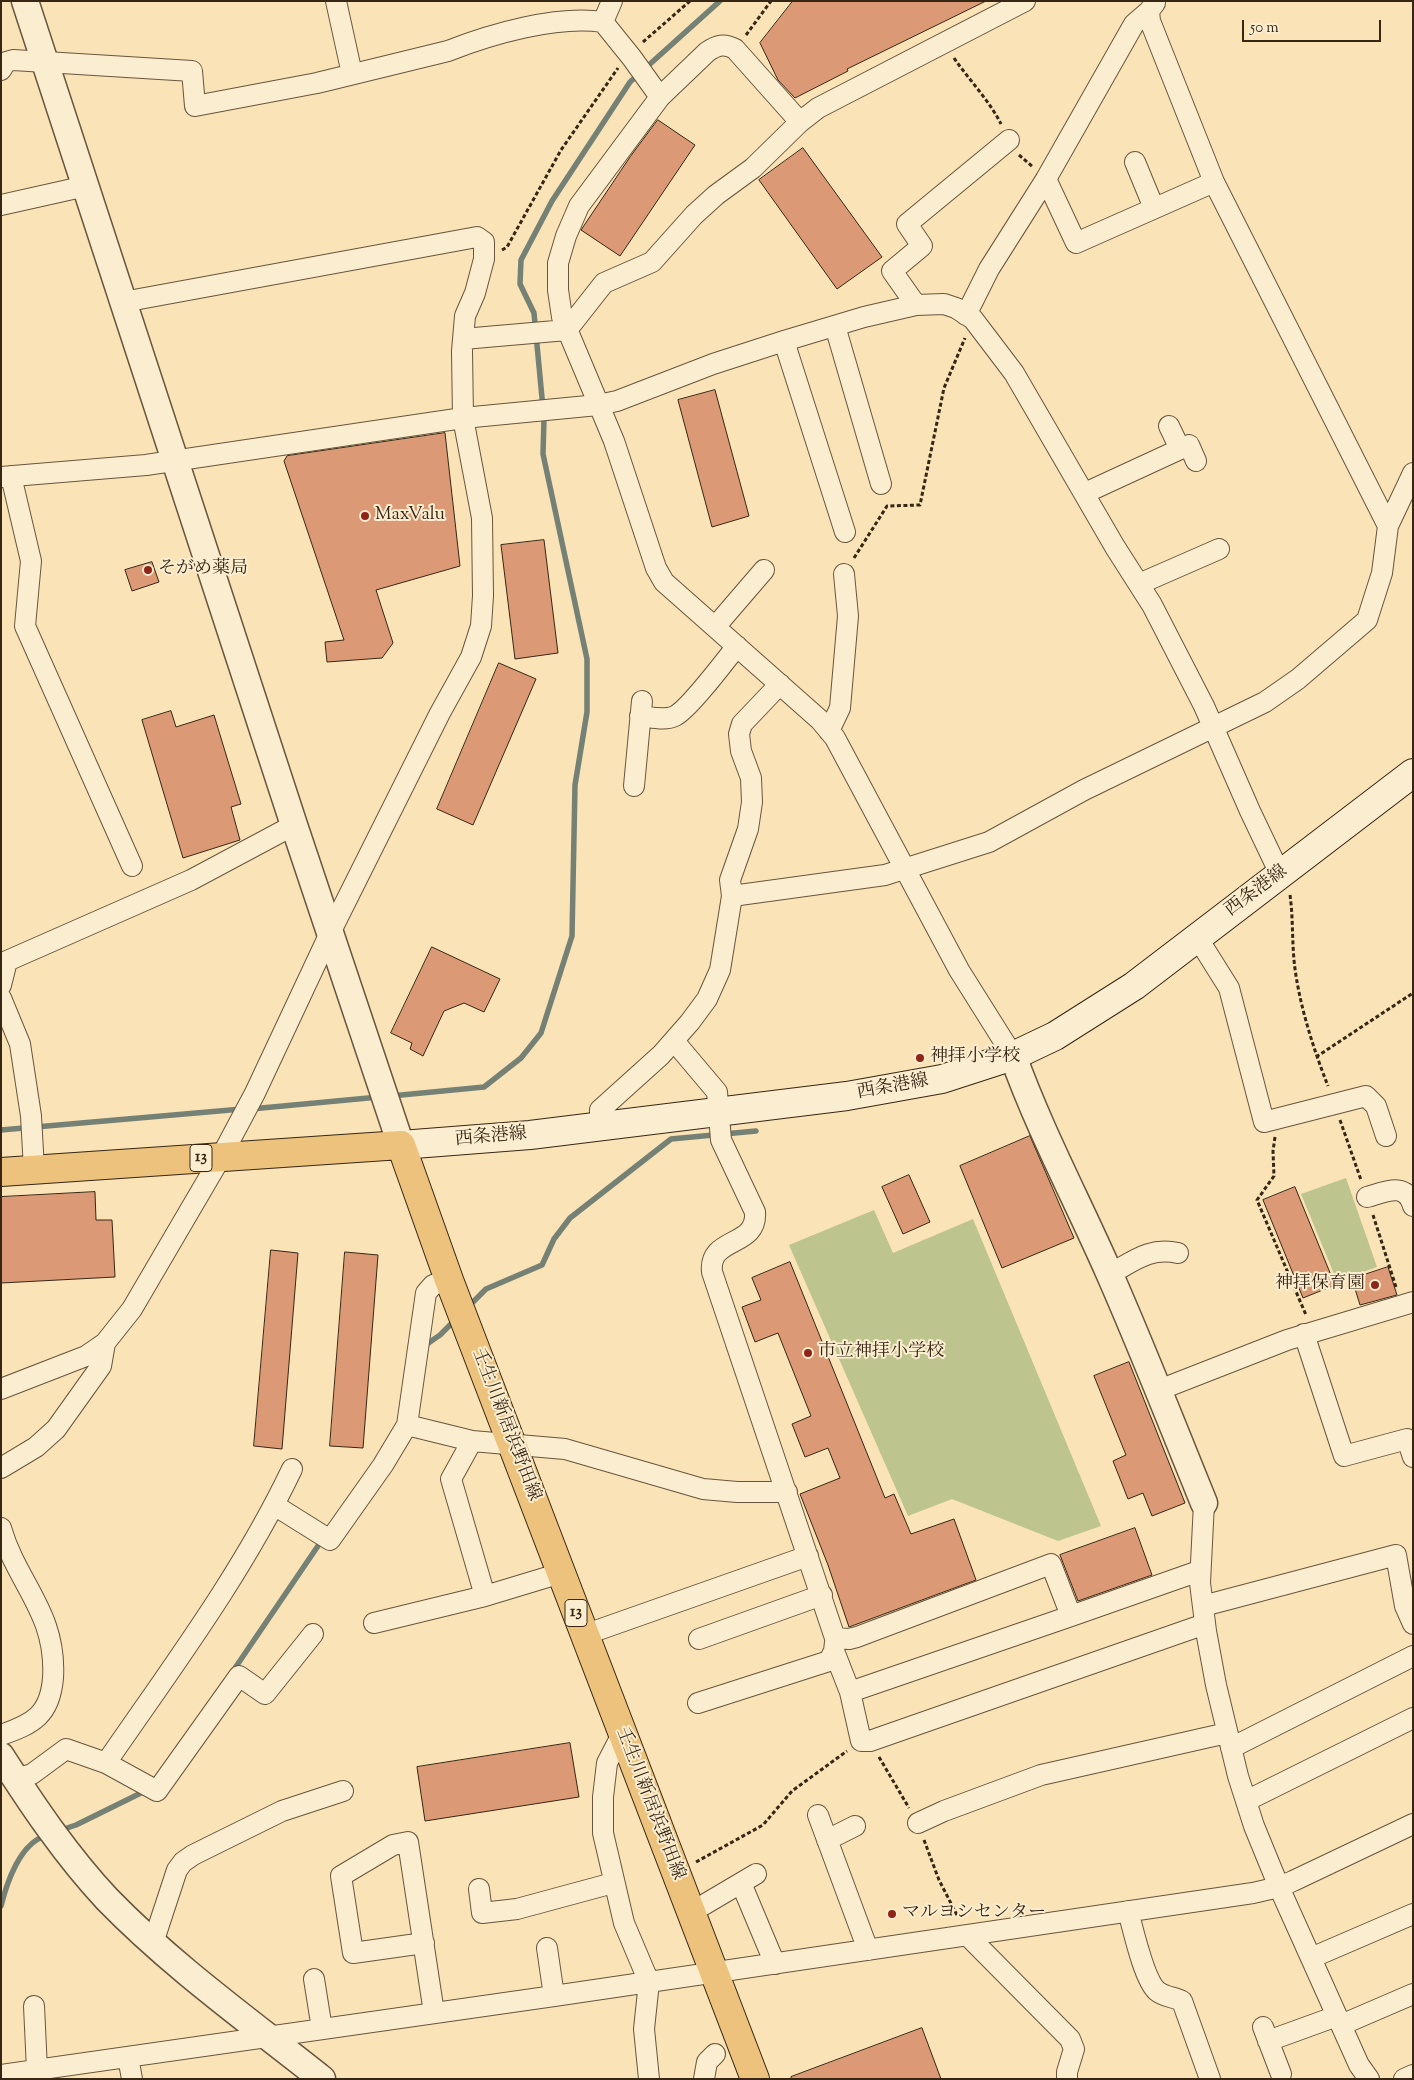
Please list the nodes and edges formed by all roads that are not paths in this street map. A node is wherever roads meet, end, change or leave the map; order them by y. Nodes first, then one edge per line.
1 (25, 1) edge
2 (336, 1) edge
3 (612, 1) edge
4 (1025, 1) edge
5 (1152, 6) edge
6 (603, 22) junction
7 (45, 62) junction
8 (1, 70) edge
9 (352, 74) junction
10 (656, 92) junction
11 (800, 122) junction
12 (1009, 140) road end
13 (1134, 162) dead end
14 (1046, 179) junction
15 (1214, 182) junction
16 (86, 186) junction
17 (1, 205) edge
18 (1154, 208) junction
19 (123, 302) junction
20 (916, 305) junction
21 (969, 317) junction
22 (835, 326) junction
23 (568, 330) junction
24 (463, 340) junction
25 (784, 341) junction
26 (598, 405) junction
27 (463, 418) junction
28 (1169, 426) dead end
29 (1180, 450) junction
30 (175, 461) junction
31 (1196, 461) dead end
32 (1413, 473) edge
33 (6, 477) edge
34 (882, 484) dead end
35 (1085, 493) junction
36 (1388, 526) junction
37 (845, 532) dead end
38 (1219, 549) dead end
39 (764, 570) dead end
40 (844, 574) road end
41 (1138, 584) junction
42 (715, 627) junction
43 (737, 646) junction
44 (780, 684) junction
45 (1213, 727) junction
46 (829, 731) junction
47 (1413, 773) edge
48 (634, 786) dead end
49 (294, 826) junction
50 (132, 866) dead end
51 (905, 868) junction
52 (1280, 874) junction
53 (732, 896) junction
54 (330, 933) junction
55 (1197, 938) junction
56 (1, 985) edge
57 (1, 998) edge
58 (674, 1041) junction
59 (1013, 1056) junction
60 (719, 1111) junction
61 (600, 1126) junction
62 (1386, 1136) dead end
63 (401, 1145) junction
64 (221, 1157) junction
65 (34, 1169) junction
66 (1, 1172) edge
67 (1367, 1197) dead end
68 (1413, 1206) edge
69 (1178, 1253) dead end
70 (1110, 1274) junction
71 (449, 1280) junction
72 (1413, 1302) edge
73 (1309, 1333) junction
74 (105, 1343) junction
75 (1, 1389) edge
76 (1159, 1390) junction
77 (406, 1425) junction
78 (1407, 1440) edge
79 (472, 1441) junction
80 (511, 1444) junction
81 (1, 1468) edge
82 (292, 1468) dead end
83 (787, 1492) junction
84 (1204, 1503) joint
85 (274, 1505) junction
86 (1, 1528) edge
87 (808, 1556) junction
88 (1199, 1571) junction
89 (561, 1573) junction
90 (822, 1595) junction
91 (485, 1596) junction
92 (1204, 1615) junction
93 (1071, 1616) junction
94 (374, 1623) dead end
95 (1413, 1624) edge
96 (313, 1634) dead end
97 (584, 1635) junction
98 (699, 1639) dead end
99 (834, 1644) junction
100 (1413, 1656) edge
101 (850, 1692) junction
102 (698, 1703) dead end
103 (1413, 1718) edge
104 (622, 1734) junction
105 (1, 1735) edge
106 (1229, 1740) junction
107 (106, 1763) junction
108 (7, 1768) edge
109 (343, 1791) dead end
110 (1246, 1801) junction
111 (818, 1816) dead end
112 (918, 1823) dead end
113 (1413, 1824) edge
114 (855, 1826) dead end
115 (827, 1840) junction
116 (613, 1882) junction
117 (1279, 1887) junction
118 (479, 1889) dead end
119 (1128, 1911) junction
120 (690, 1913) junction
121 (1413, 1914) edge
122 (967, 1936) junction
123 (153, 1943) junction
124 (424, 1943) junction
125 (547, 1948) dead end
126 (868, 1950) junction
127 (1311, 1958) junction
128 (775, 1964) junction
129 (713, 1973) junction
130 (314, 1979) dead end
131 (649, 1982) junction
132 (1413, 1994) edge
133 (554, 1996) junction
134 (34, 2006) dead end
135 (434, 2013) junction
136 (1339, 2020) junction
137 (322, 2030) junction
138 (269, 2037) junction
139 (715, 2054) dead end
140 (128, 2057) junction
141 (37, 2070) junction
142 (87, 2071) edge
143 (1280, 2074) dead end
144 (1, 2075) edge
145 (1413, 2075) edge
146 (132, 2079) edge
147 (322, 2079) edge
148 (649, 2079) edge
149 (704, 2079) edge
150 (754, 2079) edge
151 (1067, 2079) edge
152 (1210, 2079) edge
153 (1369, 2079) edge
154 (1404, 2079) edge

1 - 7 street
2 - 9 street
3 - 6 street
4 - 11 street
5 - 14 street
5 - 15 street
6 - 9 street
6 - 10 street
7 - 8 street
7 - 9 street
7 - 16 street
10 - 11 street
10 - 23 street
11 - 23 street
12 - 20 street
13 - 18 street
14 - 18 street
14 - 21 street
15 - 18 street
15 - 36 street
16 - 17 street
16 - 19 street
19 - 24 street
19 - 30 street
20 - 21 street
20 - 22 street
21 - 35 street
22 - 25 street
22 - 34 street
23 - 24 street
23 - 26 street
24 - 27 street
25 - 26 street
25 - 37 street
26 - 27 street
26 - 42 street
27 - 30 street
27 - 54 street
28 - 29 street
29 - 31 street
29 - 35 street
30 - 33 street
30 - 49 street
32 - 36 street
33 - 50 street
35 - 41 street
36 - 45 street
38 - 41 street
39 - 42 street
40 - 46 street
41 - 45 street
42 - 43 street
43 - 44 street
43 - 48 street
44 - 46 street
44 - 53 street
45 - 51 street
45 - 52 street
46 - 51 street
47 - 52 main road, 西条港線
49 - 54 street
49 - 56 street
51 - 53 street
51 - 59 street
52 - 55 main road, 西条港線
53 - 58 street
54 - 63 street
54 - 64 street
55 - 59 main road, 西条港線
55 - 62 street
57 - 65 street
58 - 60 street
58 - 61 street
59 - 60 main road, 西条港線
59 - 70 street
60 - 61 main road, 西条港線
60 - 83 street
61 - 63 main road, 西条港線
63 - 64 main road, 13
63 - 71 main road, 壬生川新居浜野田線 / 13
64 - 65 main road, 13
64 - 74 street
65 - 66 main road, 13
67 - 68 street
69 - 70 street
70 - 76 street
71 - 77 street
71 - 80 main road, 壬生川新居浜野田線 / 13
72 - 73 street
73 - 76 street
73 - 78 street
74 - 75 street
74 - 81 street
76 - 84 street
77 - 79 street
77 - 85 street
79 - 80 street
79 - 91 street
80 - 83 street
80 - 89 main road, 壬生川新居浜野田線 / 13
82 - 85 street
83 - 87 street
84 - 88 street
85 - 107 street
86 - 105 street
87 - 90 street
87 - 97 street
88 - 92 street
88 - 93 street
89 - 91 street
89 - 97 main road, 壬生川新居浜野田線 / 13
90 - 98 street
90 - 99 street
91 - 94 street
92 - 95 street
92 - 101 street
92 - 106 street
93 - 99 street
93 - 101 street
96 - 107 street
97 - 104 main road, 壬生川新居浜野田線 / 13
99 - 101 street
99 - 102 street
100 - 106 street
103 - 110 street
104 - 116 street
104 - 120 main road, 壬生川新居浜野田線 / 13
106 - 110 street
106 - 112 street
107 - 108 street
108 - 123 street
109 - 123 street
110 - 117 street
111 - 115 street
113 - 117 street
114 - 115 street
115 - 126 street
116 - 118 street
116 - 131 street
117 - 119 street
117 - 127 street
119 - 122 street
119 - 152 street
120 - 128 street
120 - 129 main road, 壬生川新居浜野田線 / 13
121 - 127 street
122 - 126 street
122 - 151 street
123 - 138 street
124 - 124 street
124 - 135 street
125 - 133 street
126 - 128 street
127 - 136 street
128 - 129 street
129 - 131 street
129 - 150 main road, 壬生川新居浜野田線 / 13
130 - 137 street
131 - 133 street
131 - 148 street
132 - 136 street
133 - 135 street
134 - 141 street
135 - 137 street
136 - 143 street
136 - 153 street
137 - 138 street
138 - 140 street
138 - 147 street
139 - 149 street
140 - 142 street
140 - 146 street
141 - 142 street
141 - 144 street
145 - 154 street

